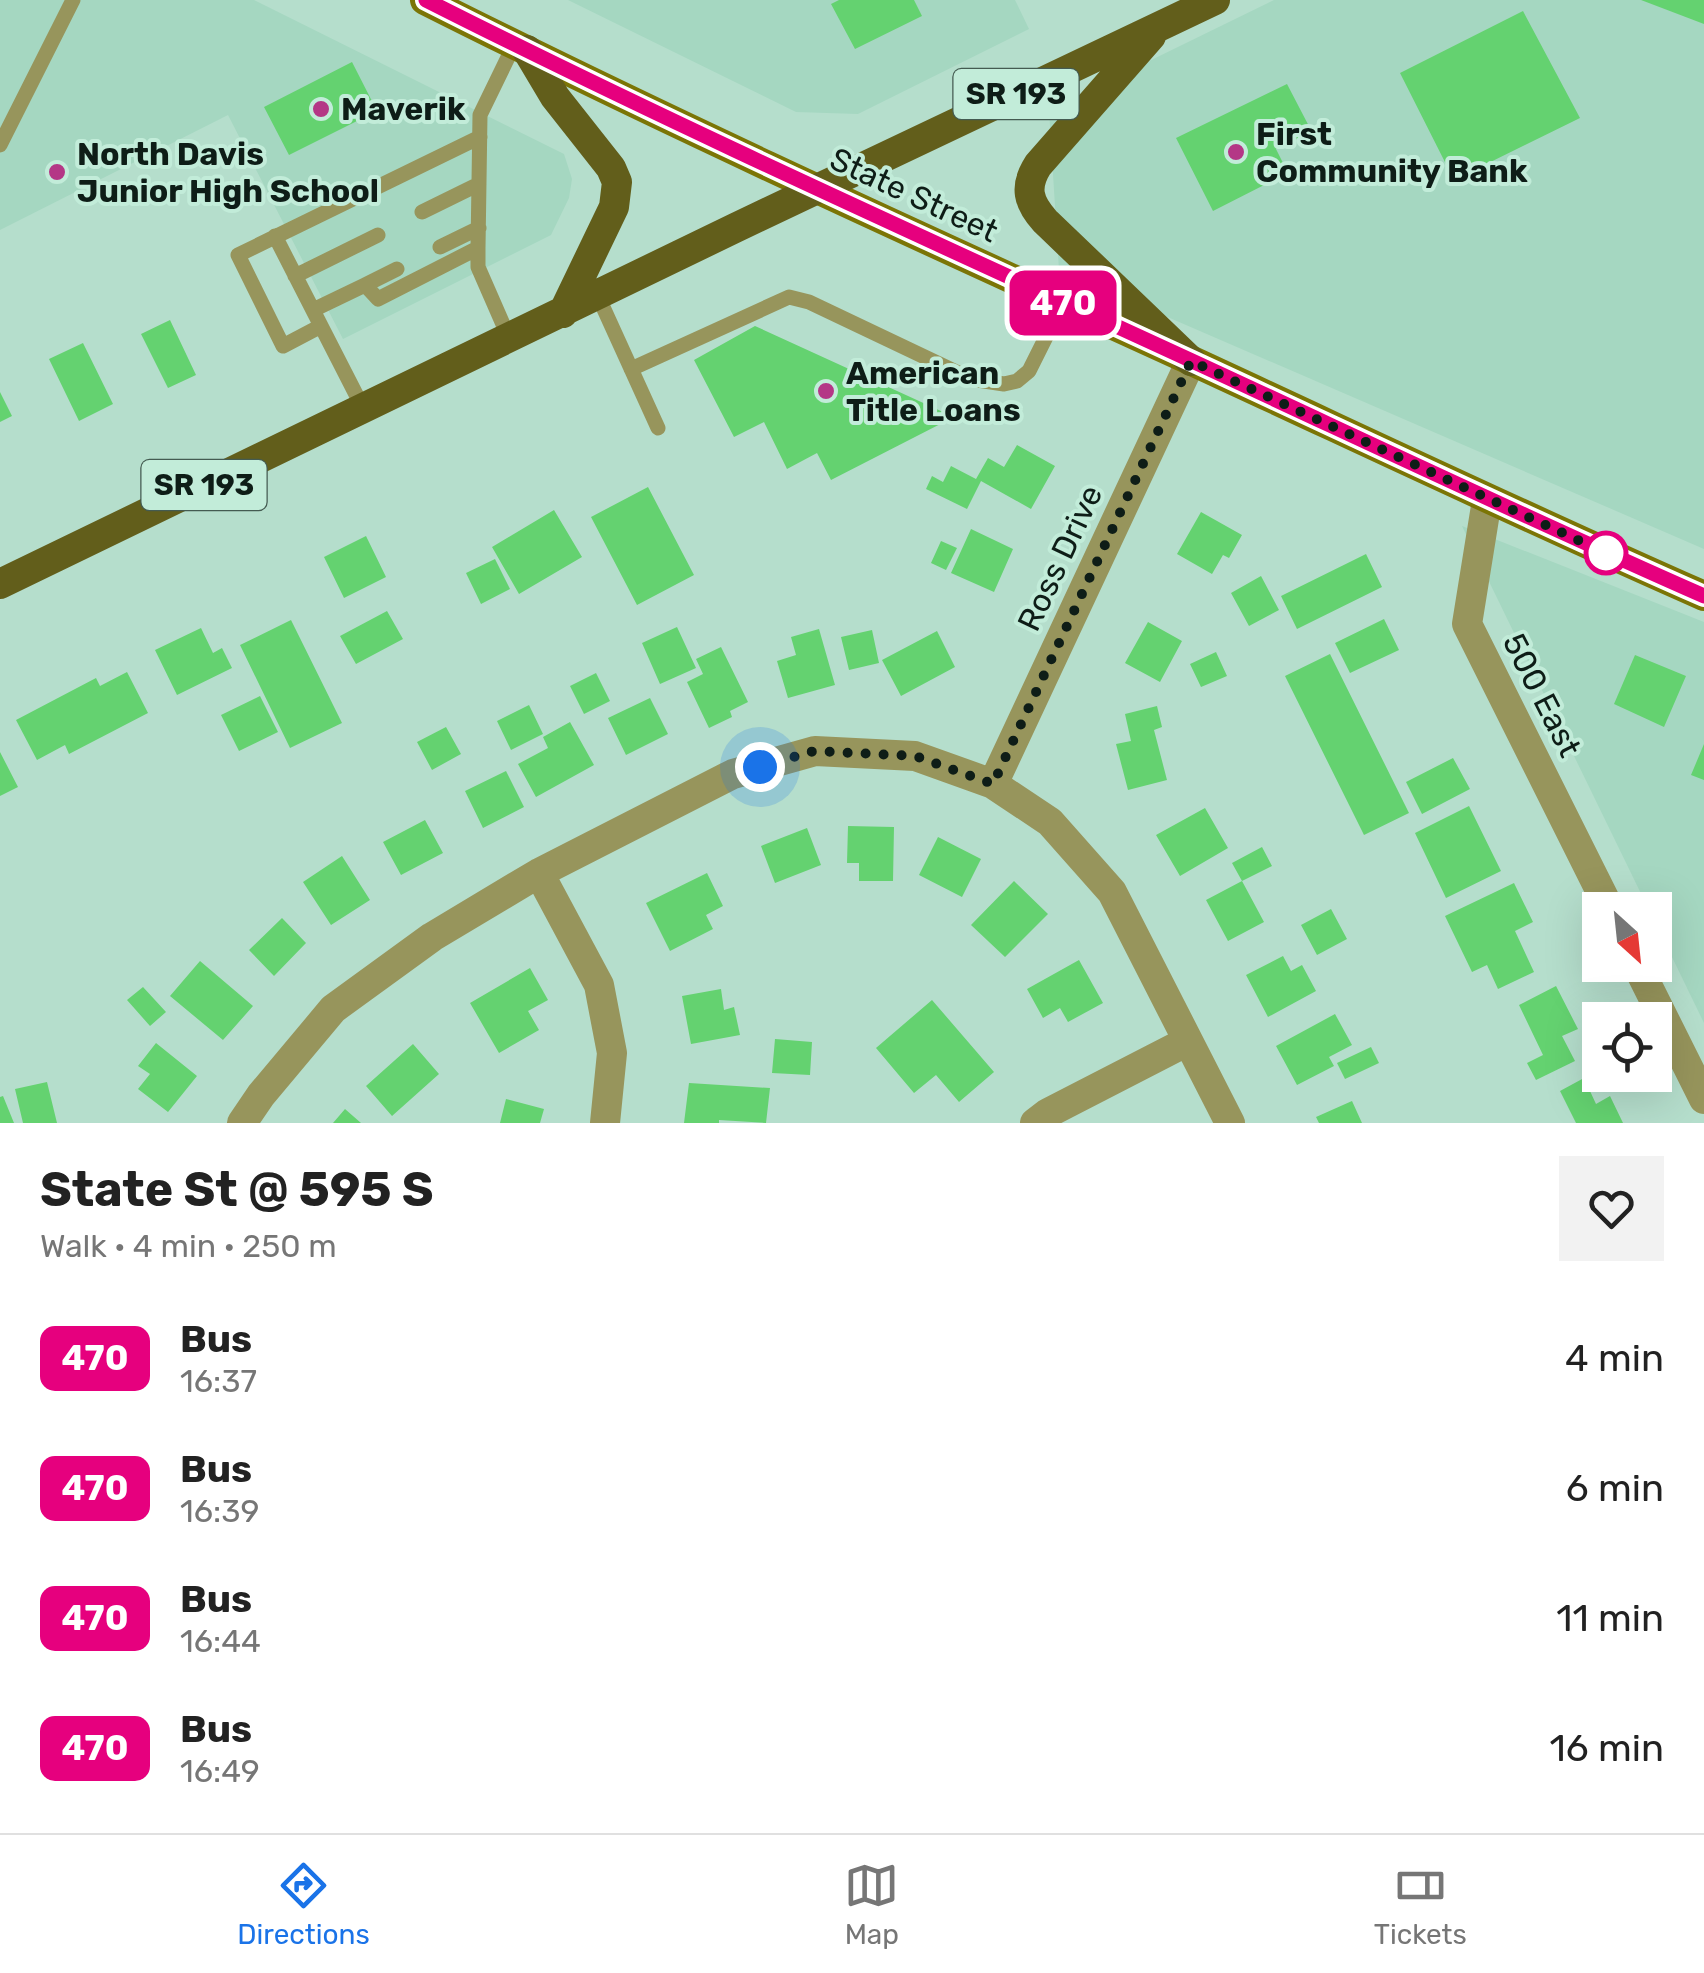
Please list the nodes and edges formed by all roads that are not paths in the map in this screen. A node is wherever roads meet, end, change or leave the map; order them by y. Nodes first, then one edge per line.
1 (73, 0) edge
2 (426, 0) edge
3 (1215, 0) edge
4 (1160, 26) junction
5 (520, 48) junction
6 (568, 70) junction
7 (554, 97) junction
8 (480, 137) junction
9 (0, 145) edge
10 (479, 184) junction
11 (818, 189) junction
12 (422, 212) dead end
13 (479, 228) junction
14 (378, 235) dead end
15 (275, 236) junction
16 (440, 247) dead end
17 (478, 248) junction
18 (397, 269) dead end
19 (296, 276) junction
20 (366, 285) junction
21 (598, 296) junction
22 (1063, 303) junction
23 (313, 310) junction
24 (564, 312) junction
25 (321, 326) junction
26 (509, 338) junction
27 (1191, 361) junction
28 (630, 370) junction
29 (363, 408) junction
30 (658, 428) dead end
31 (1487, 500) junction
32 (0, 584) edge
33 (1704, 596) edge
34 (993, 784) junction
35 (539, 873) junction
36 (1601, 892) edge
37 (1646, 982) edge
38 (1188, 1041) junction
39 (1704, 1099) edge
40 (242, 1123) edge
41 (605, 1123) edge
42 (1034, 1123) edge
43 (1230, 1123) edge

1 - 9 lane
2 - 5 main road, State Street
3 - 4 main road, SR 193
4 - 11 main road, SR 193
4 - 27 main road
5 - 6 main road, State Street
5 - 7 main road
5 - 8 lane
6 - 7 lane
6 - 11 main road, State Street
7 - 24 main road
8 - 10 lane
8 - 15 lane
10 - 12 lane
10 - 13 lane
11 - 21 main road, SR 193
11 - 22 main road, State Street
13 - 16 lane
13 - 17 lane
14 - 19 lane
15 - 19 lane
15 - 25 lane
17 - 20 lane
17 - 26 lane
18 - 20 lane
19 - 23 lane
20 - 23 lane
21 - 24 main road, SR 193
21 - 28 lane
22 - 27 main road, State Street
22 - 28 lane
23 - 25 lane
24 - 26 main road, SR 193
25 - 29 lane
26 - 29 main road, SR 193
27 - 31 main road, State Street
27 - 34 street, Ross Drive
28 - 30 lane
29 - 32 main road, SR 193
31 - 33 main road, State Street
31 - 36 street, 500 East
34 - 35 street
34 - 38 street
35 - 40 street
35 - 41 street
37 - 39 street
38 - 42 street
38 - 43 street

